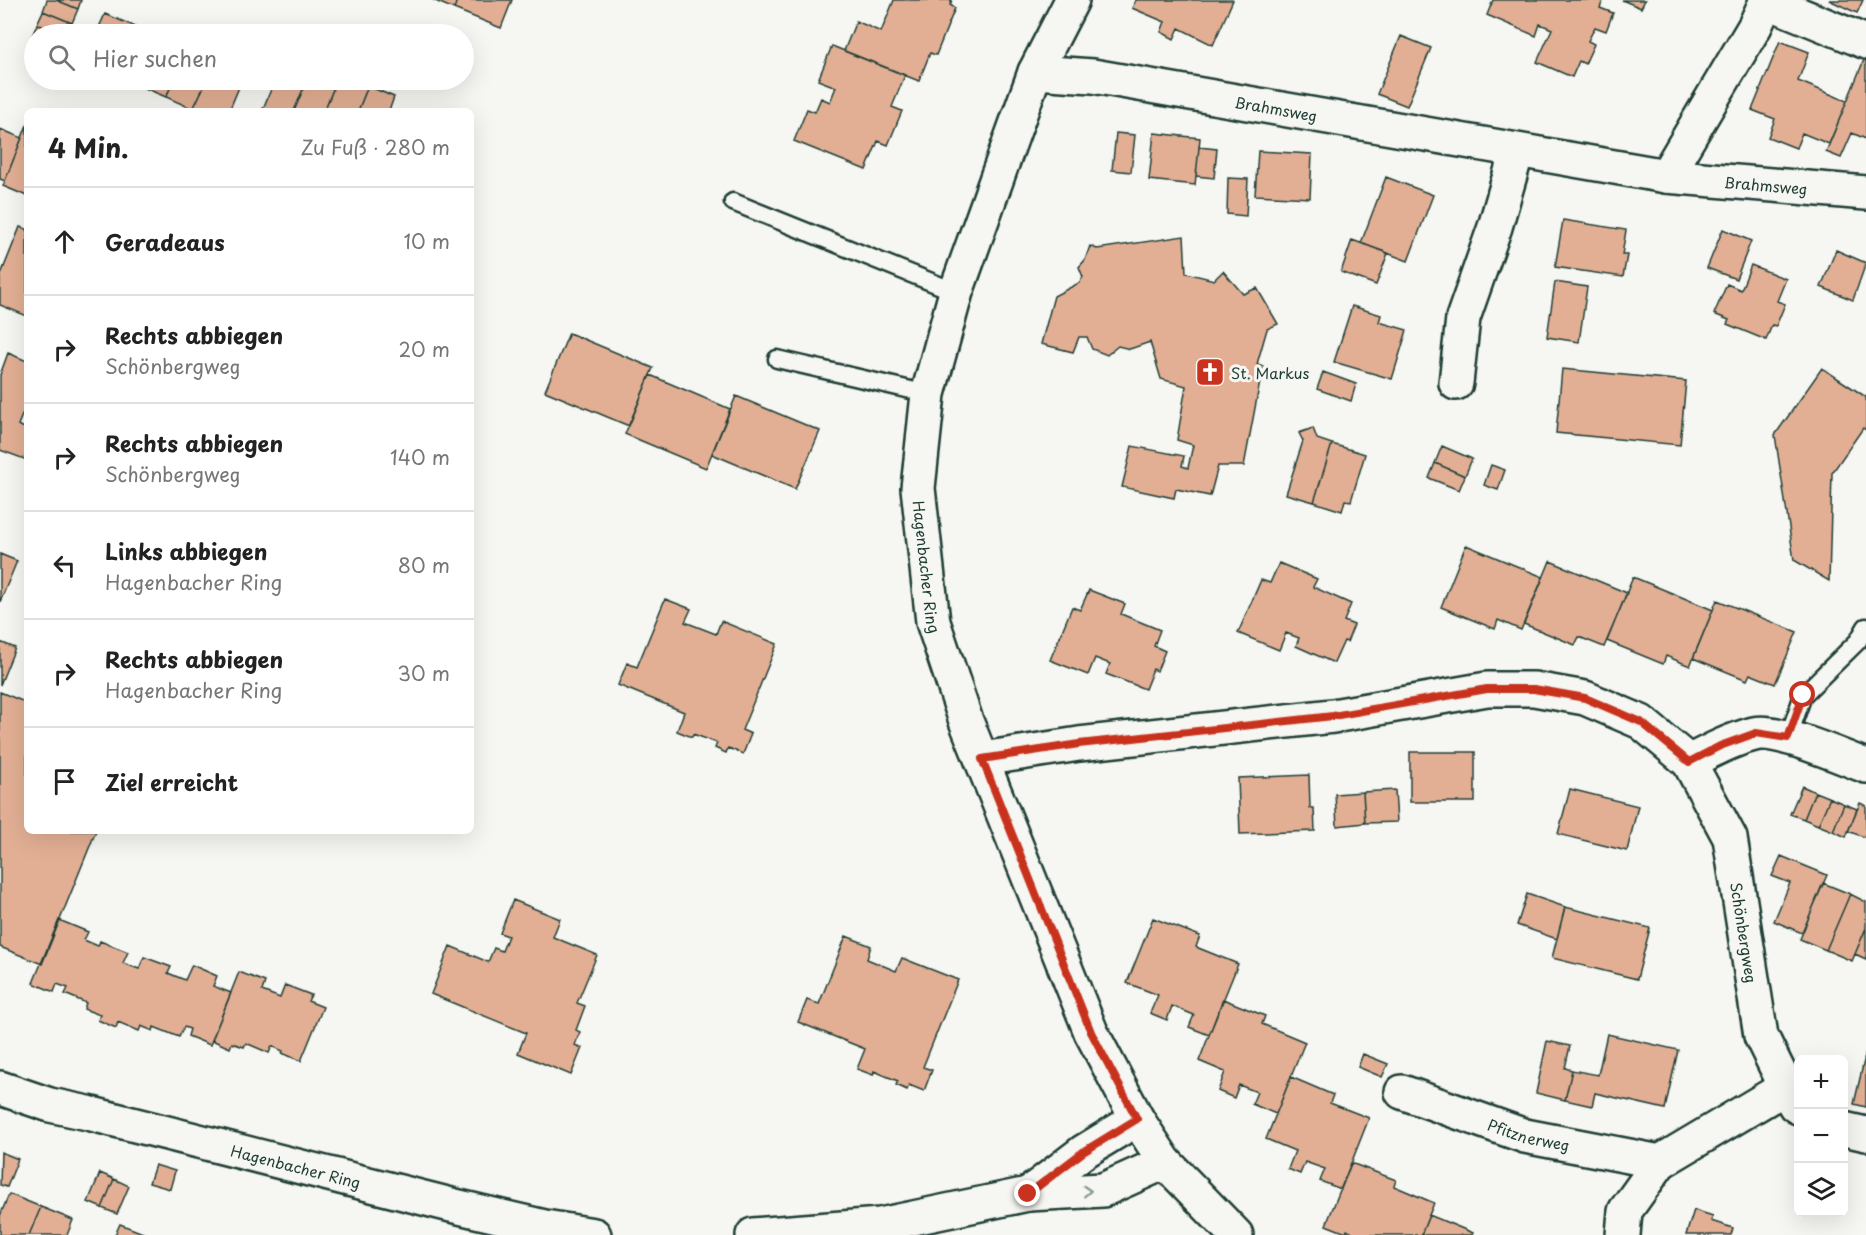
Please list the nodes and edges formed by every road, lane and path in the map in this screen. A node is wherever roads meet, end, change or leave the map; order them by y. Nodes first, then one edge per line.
1 (1072, 0) edge
2 (1766, 0) edge
3 (1866, 42) edge
4 (1035, 72) junction
5 (1517, 151) junction
6 (1666, 176) junction
7 (1866, 193) edge
8 (733, 202) dead end
9 (956, 292) junction
10 (777, 359) dead end
11 (1456, 383) dead end
12 (928, 394) junction
13 (1866, 627) edge
14 (1788, 738) junction
15 (982, 759) junction
16 (1689, 762) junction
17 (1866, 766) edge
18 (0, 1088) edge
19 (1402, 1092) dead end
20 (1793, 1100) edge
21 (1137, 1119) junction
22 (1848, 1130) edge
23 (1866, 1134) edge
24 (1660, 1161) junction
25 (1166, 1162) junction
26 (1028, 1194) junction
27 (594, 1235) edge
28 (753, 1235) edge
29 (1236, 1235) edge
30 (1623, 1235) edge

1 - 4 street, Hagenbacher Ring
2 - 3 street
2 - 6 street
4 - 5 street, Brahmsweg
4 - 9 street, Hagenbacher Ring
5 - 6 street, Brahmsweg
5 - 11 street
6 - 7 street, Brahmsweg
8 - 9 lane
9 - 12 street, Hagenbacher Ring
10 - 12 lane
12 - 15 street, Hagenbacher Ring
13 - 14 lane
14 - 16 street
14 - 17 street
15 - 16 street, Schönbergweg
15 - 21 street, Hagenbacher Ring
16 - 20 street, Schönbergweg
18 - 27 street, Hagenbacher Ring
19 - 24 street, Pfitznerweg
20 - 24 street
21 - 25 street, Hagenbacher Ring
21 - 26 street
22 - 23 street
24 - 30 street
26 -> 25 street
25 - 29 street, Hagenbacher Ring
26 - 28 street

